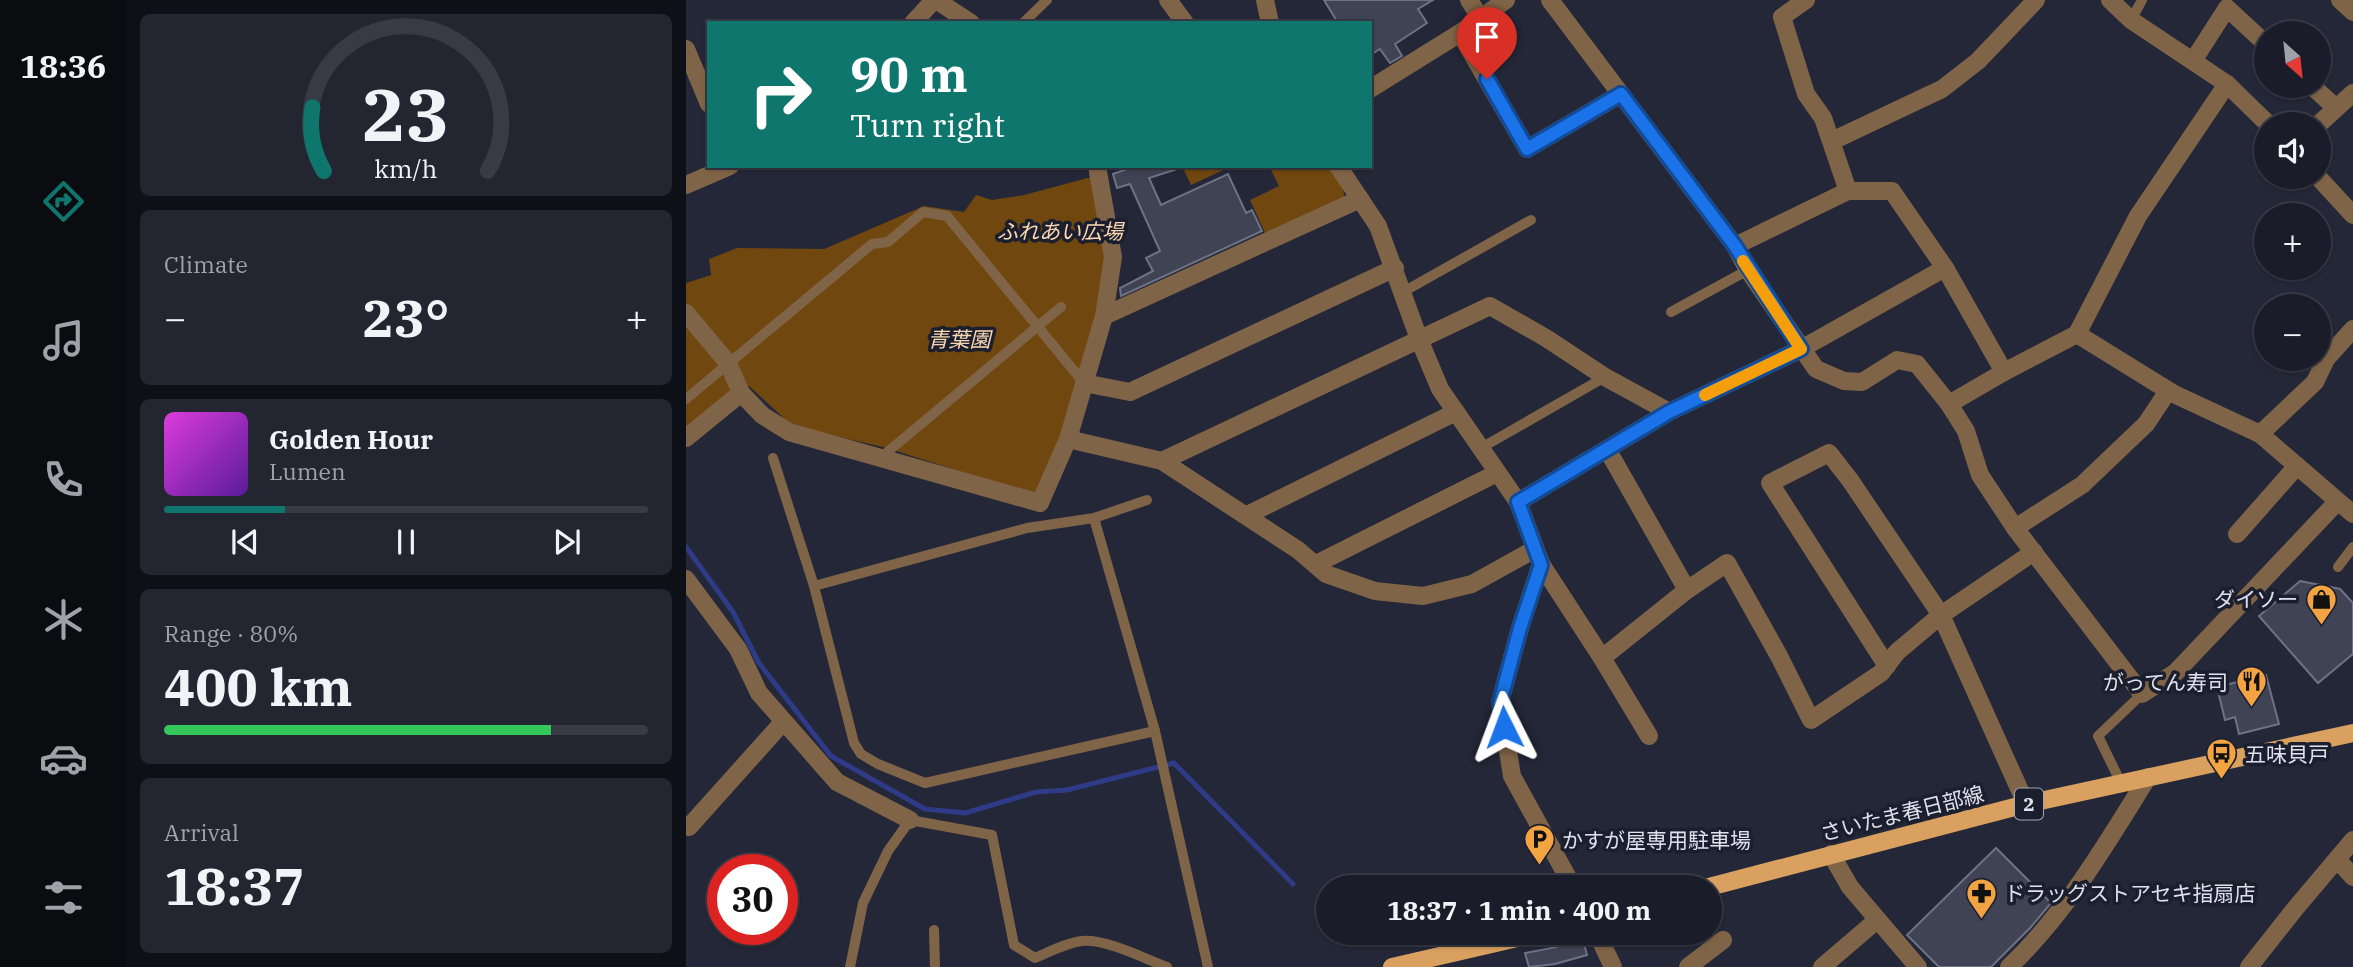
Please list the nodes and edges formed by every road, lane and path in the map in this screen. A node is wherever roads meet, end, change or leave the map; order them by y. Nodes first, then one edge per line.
1 (935, 0) edge
2 (1047, 0) edge
3 (1167, 0) edge
4 (1265, 0) edge
5 (1469, 0) edge
6 (1506, 0) edge
7 (1550, 0) edge
8 (1806, 0) edge
9 (2036, 0) edge
10 (2109, 0) edge
11 (2142, 0) edge
12 (2340, 0) edge
13 (2353, 12) edge
14 (1481, 19) junction
15 (2131, 20) junction
16 (915, 21) edge
17 (968, 21) edge
18 (1025, 21) edge
19 (1183, 21) edge
20 (1270, 21) edge
21 (1460, 33) junction
22 (2254, 33) edge
23 (686, 49) edge
24 (2193, 61) junction
25 (2227, 84) junction
26 (1372, 88) edge
27 (1621, 94) junction
28 (2331, 95) edge
29 (707, 99) edge
30 (2347, 103) edge
31 (2256, 112) edge
32 (2331, 115) edge
33 (1832, 141) junction
34 (725, 168) edge
35 (1097, 168) edge
36 (1339, 168) edge
37 (686, 185) edge
38 (2329, 189) edge
39 (1848, 191) junction
40 (1360, 199) junction
41 (2353, 215) edge
42 (1531, 220) dead end
43 (1735, 246) junction
44 (1395, 268) junction
45 (1945, 268) junction
46 (1748, 270) junction
47 (1403, 292) junction
48 (1061, 307) dead end
49 (1671, 312) dead end
50 (686, 313) edge
51 (1104, 316) junction
52 (1038, 327) junction
53 (2353, 328) edge
54 (2077, 334) junction
55 (1419, 339) junction
56 (1801, 349) junction
57 (728, 363) junction
58 (2004, 372) junction
59 (1605, 377) junction
60 (1084, 383) junction
61 (2168, 391) junction
62 (741, 393) junction
63 (686, 398) edge
64 (1949, 404) junction
65 (1456, 412) junction
66 (1669, 412) junction
67 (2260, 433) junction
68 (686, 438) edge
69 (1068, 439) junction
70 (1481, 448) junction
71 (1607, 449) junction
72 (773, 458) dead end
73 (879, 459) junction
74 (1161, 461) junction
75 (2297, 466) junction
76 (1497, 473) junction
77 (1147, 500) dead end
78 (1518, 502) junction
79 (2337, 502) junction
80 (2353, 514) edge
81 (1247, 515) junction
82 (1094, 518) junction
83 (2015, 528) junction
84 (2236, 534) dead end
85 (2353, 547) edge
86 (2034, 552) junction
87 (1538, 557) junction
88 (1316, 564) junction
89 (2338, 568) dead end
90 (686, 579) edge
91 (814, 586) junction
92 (1687, 590) junction
93 (1941, 615) junction
94 (1602, 658) junction
95 (1887, 666) junction
96 (2142, 694) junction
97 (783, 722) junction
98 (1155, 731) junction
99 (2353, 733) edge
100 (1649, 736) dead end
101 (2148, 777) junction
102 (2121, 783) junction
103 (2026, 804) junction
104 (910, 820) junction
105 (686, 826) edge
106 (2353, 840) edge
107 (1831, 854) junction
108 (2337, 859) junction
109 (1566, 875) edge
110 (2353, 877) edge
111 (1722, 883) edge
112 (1877, 920) junction
113 (934, 930) dead end
114 (1723, 940) dead end
115 (1487, 945) edge
116 (1603, 945) edge
117 (850, 967) edge
118 (935, 967) edge
119 (1167, 967) edge
120 (1208, 967) edge
121 (1392, 967) edge
122 (1613, 967) edge
123 (1688, 967) edge
124 (1822, 967) edge
125 (1918, 967) edge
126 (2009, 967) edge
127 (2249, 967) edge

1 - 16 street
1 - 17 street
2 - 18 lane
3 - 19 street
4 - 20 street
5 - 14 street
6 - 14 street
7 - 27 street
8 - 33 street
9 - 33 street
10 - 15 street
11 - 15 lane
12 - 13 street
14 - 21 street
15 - 24 street
21 - 26 street
21 - 27 street
22 - 24 street
23 - 29 street
24 - 25 street
25 - 31 street
25 - 54 street
27 - 43 street
28 - 30 street
30 - 32 street
33 - 39 street
34 - 37 street
35 - 51 street
36 - 40 street
38 - 41 street
39 - 43 street
39 - 45 street
40 - 44 street
40 - 51 street
42 - 47 lane
43 - 46 street
44 - 47 street
44 - 60 street
45 - 56 street
45 - 58 street
46 - 49 lane
46 - 56 street
47 - 55 street
48 - 52 lane
50 - 57 street
51 - 60 street
52 - 57 lane
52 - 60 lane
52 - 73 lane
53 - 67 street
54 - 58 street
54 - 61 street
55 - 59 street
55 - 65 street
55 - 74 street
56 - 64 street
56 - 66 street
57 - 62 street
57 - 63 lane
58 - 64 street
59 - 66 street
59 - 70 lane
60 - 69 street
61 - 67 street
61 - 83 street
62 - 68 street
62 - 73 street
64 - 83 street
65 - 70 street
65 - 81 street
66 - 71 street
67 - 75 street
69 - 73 street
69 - 74 street
70 - 76 street
71 - 78 street
71 - 92 street
72 - 91 lane
74 - 81 street
75 - 79 street
75 - 84 street
76 - 78 street
76 - 88 street
77 - 82 lane
78 - 87 street
79 - 80 street
79 - 96 street
81 - 88 street
82 - 91 lane
82 - 98 lane
83 - 86 street
85 - 89 lane
86 - 93 street
86 - 96 street
87 - 88 street
87 - 94 street
87 - 109 street
90 - 97 street
91 - 98 lane
92 - 94 street
92 - 95 street
93 - 95 street
93 - 95 street
93 - 103 street
94 - 100 street
96 - 102 lane
97 - 104 street
97 - 105 street
98 - 120 lane
99 - 101 main road, さいたま春日部線 / 2
101 - 102 main road, さいたま春日部線 / 2
101 - 126 street
102 - 103 main road, さいたま春日部線 / 2
103 - 107 main road, さいたま春日部線 / 2
104 - 117 lane
104 - 119 lane
106 - 108 street
107 - 111 main road, さいたま春日部線 / 2
107 - 112 street
108 - 110 street
108 - 127 street
112 - 124 street
112 - 125 street
113 - 118 lane
114 - 123 street
115 - 121 main road
116 - 122 street

